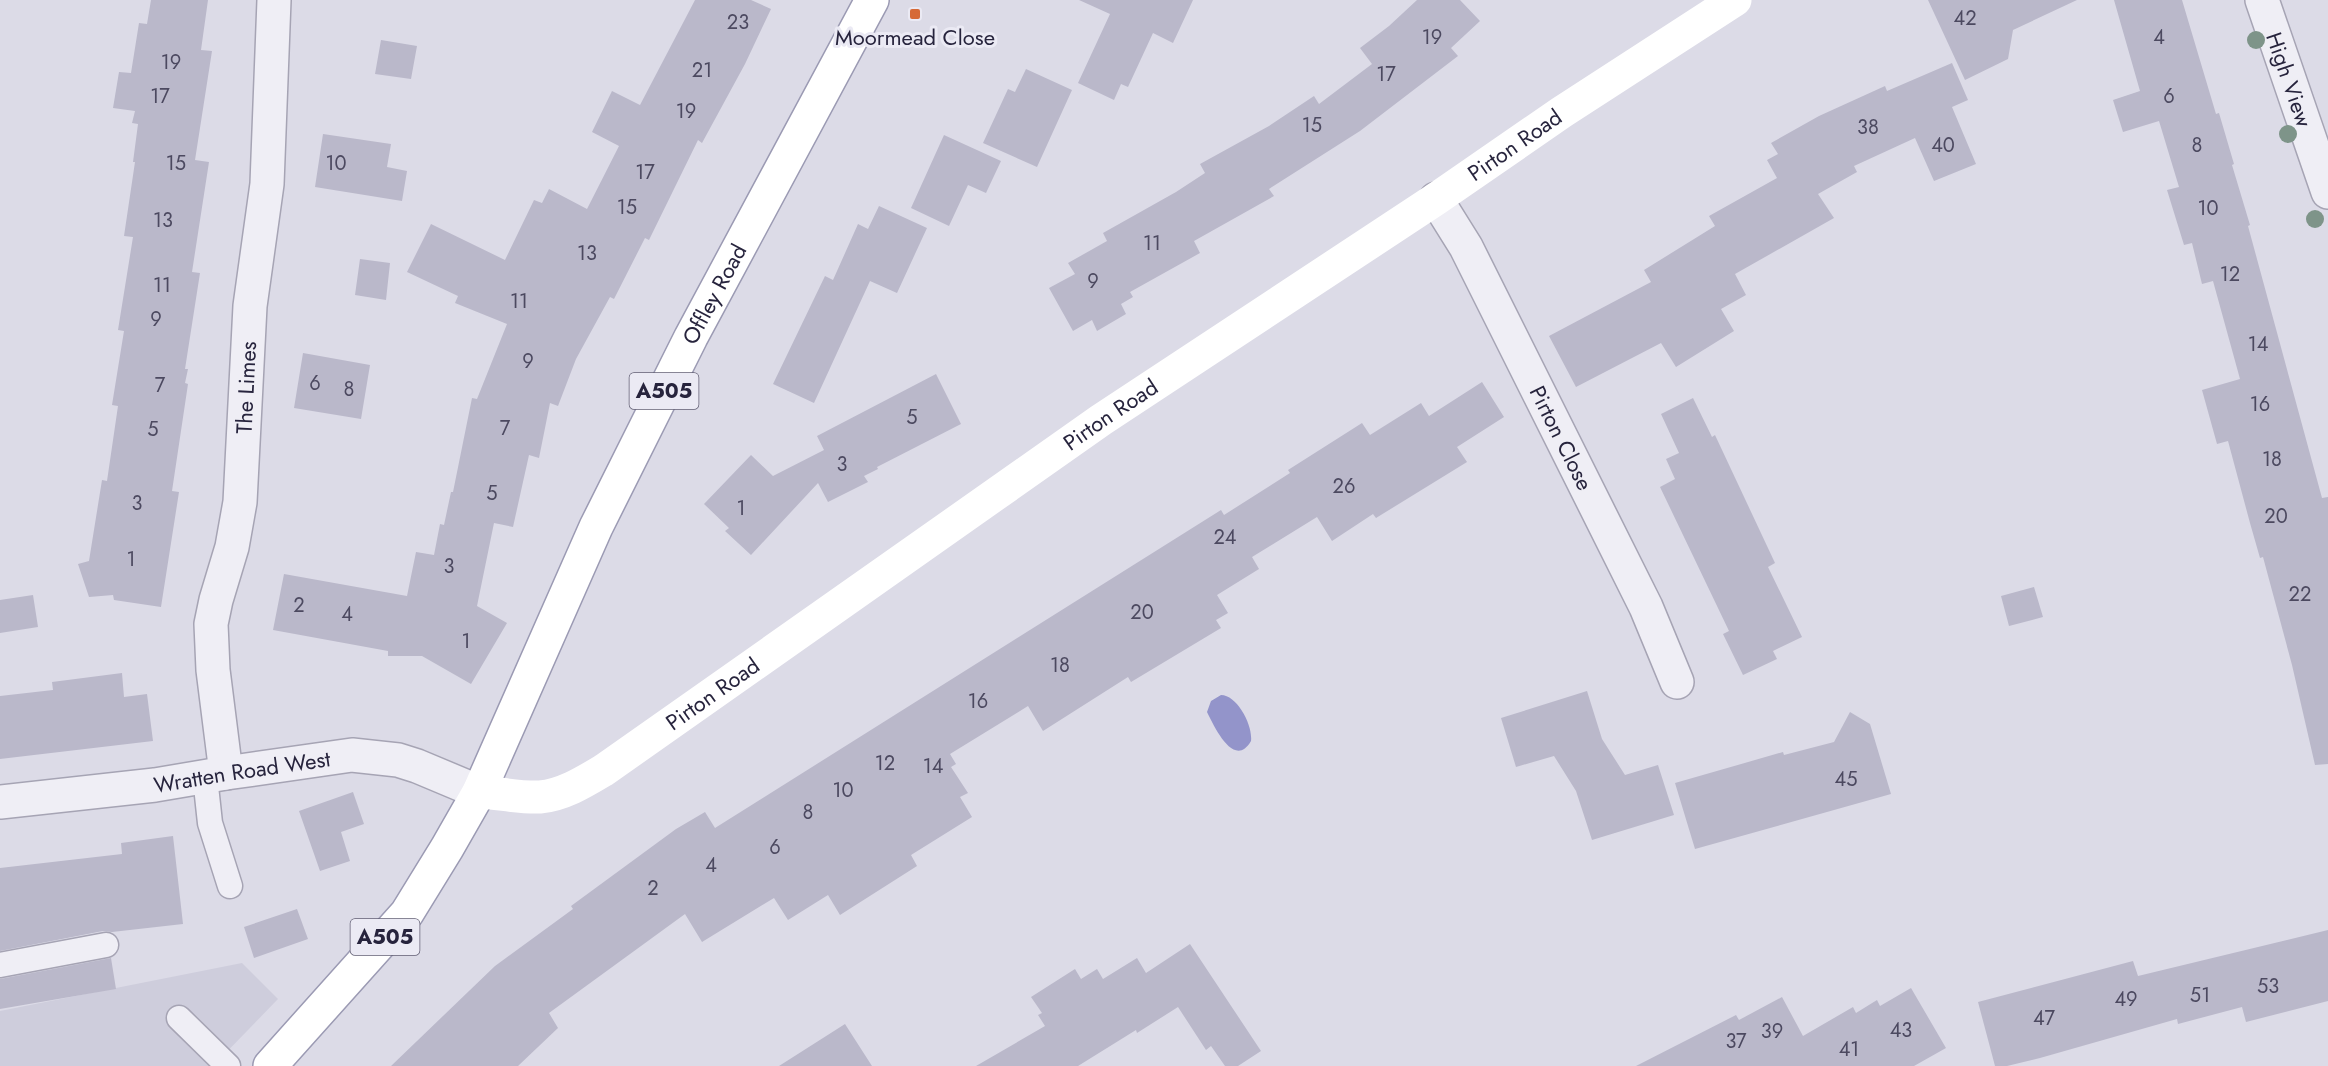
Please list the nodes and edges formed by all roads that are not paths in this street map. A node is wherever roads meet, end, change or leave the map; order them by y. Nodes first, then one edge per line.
1 (274, 0) edge
2 (872, 0) edge
3 (1735, 0) edge
4 (2262, 0) edge
5 (2328, 192) edge
6 (1436, 199) junction
7 (1677, 682) dead end
8 (215, 775) junction
9 (479, 792) junction
10 (0, 802) edge
11 (230, 886) dead end
12 (106, 945) dead end
13 (0, 965) edge
14 (179, 1018) dead end
15 (228, 1066) edge
16 (270, 1066) edge

1 - 8 street, The Limes
2 - 9 main road, Offley Road / A505
3 - 6 main road, Pirton Road
4 - 5 street, High View
6 - 7 street, Pirton Close
6 - 9 main road, Pirton Road
8 - 9 street, Wratten Road West
8 - 10 street, Wratten Road West
8 - 11 lane
9 - 16 main road, A505
12 - 13 lane
14 - 15 lane

